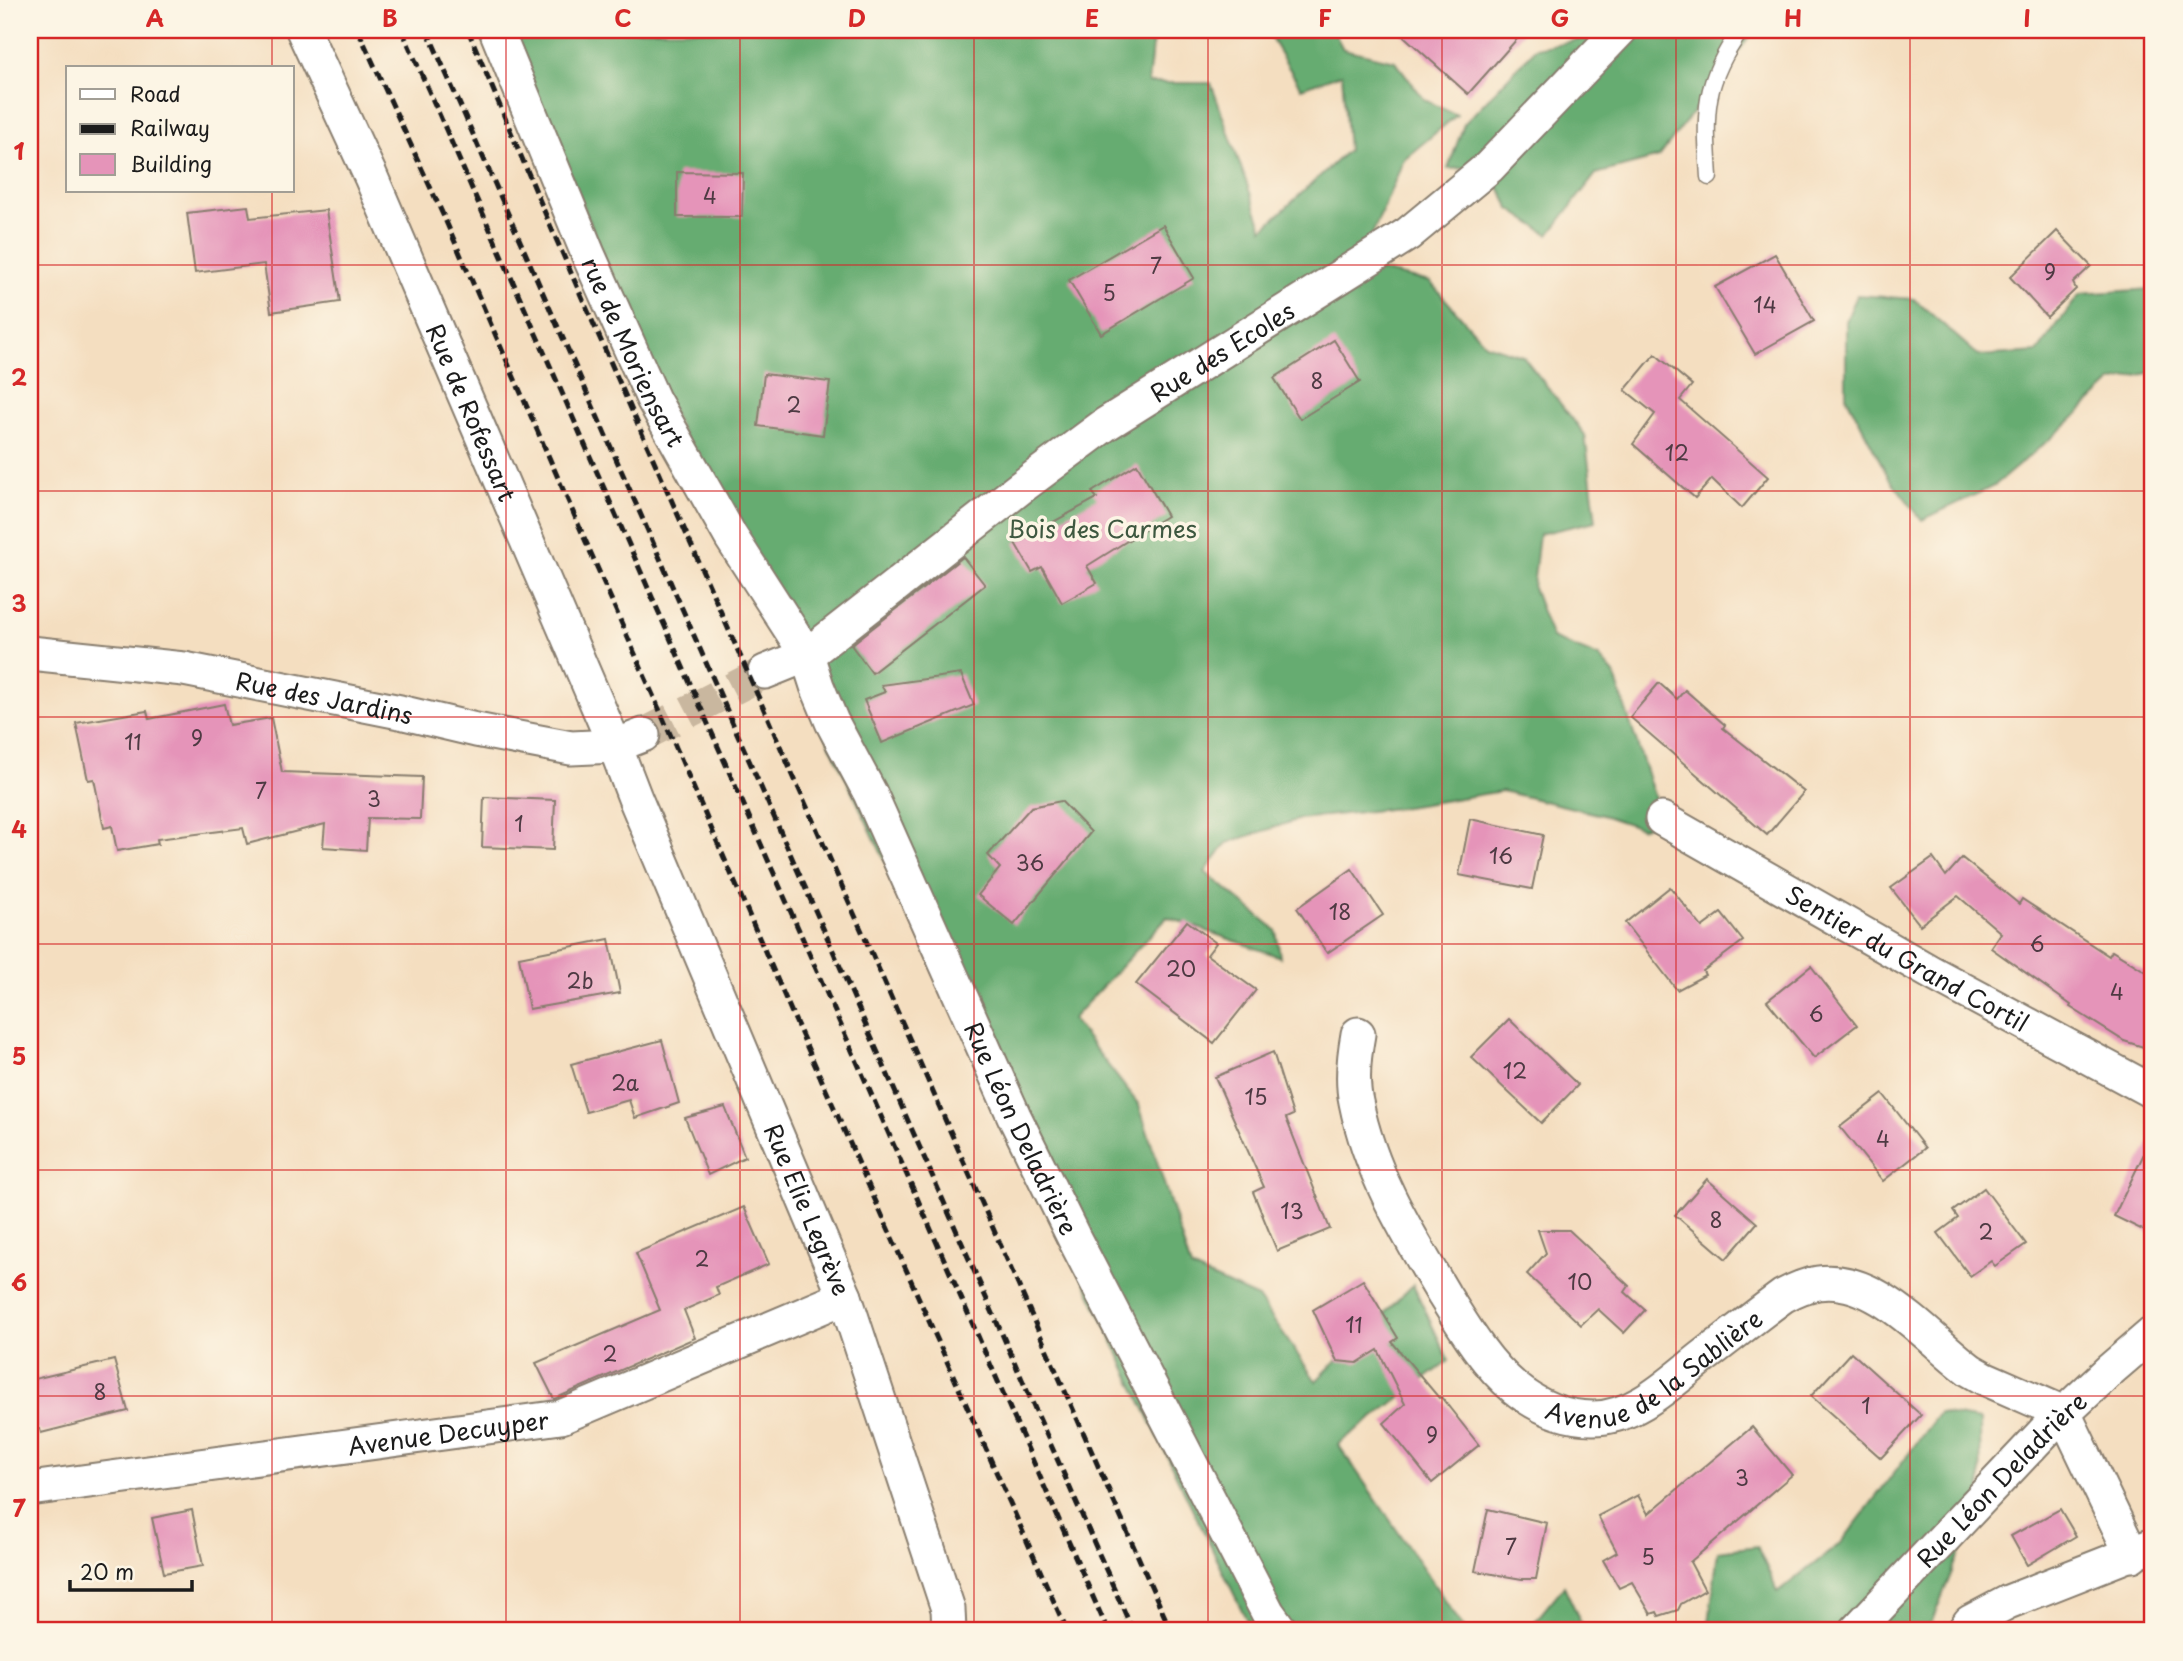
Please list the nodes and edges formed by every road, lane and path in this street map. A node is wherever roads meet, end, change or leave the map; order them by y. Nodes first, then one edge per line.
1 (303, 30) edge
2 (496, 30) edge
3 (1620, 30) edge
4 (1741, 30) edge
5 (1709, 177) dead end
6 (30, 653) edge
7 (807, 655) junction
8 (765, 672) tunnel mouth
9 (629, 740) junction
10 (635, 797) joint
11 (1662, 820) dead end
12 (1358, 1034) dead end
13 (2153, 1092) edge
14 (845, 1297) junction
15 (2153, 1333) edge
16 (2064, 1413) junction
17 (30, 1489) edge
18 (2142, 1550) edge
19 (949, 1631) edge
20 (1281, 1631) edge
21 (1856, 1631) edge
22 (1964, 1631) edge

1 - 9 street, Rue de Rofessart
2 - 7 street, rue de Moriensart
3 - 7 street, Rue des Ecoles
4 - 5 lane
6 - 9 street, Rue des Jardins
7 - 8 street
7 - 20 street, Rue Léon Deladrière
9 - 10 street, Rue de Rofessart
10 - 14 street, Rue Elie Legrève
11 - 13 street, Sentier du Grand Cortil
12 - 16 street, Avenue de la Sablière
14 - 17 street, Avenue Decuyper
14 - 19 street, Rue Elie Legrève
15 - 16 street, Rue Léon Deladrière
16 - 18 street
16 - 21 street, Rue Léon Deladrière
18 - 22 street

